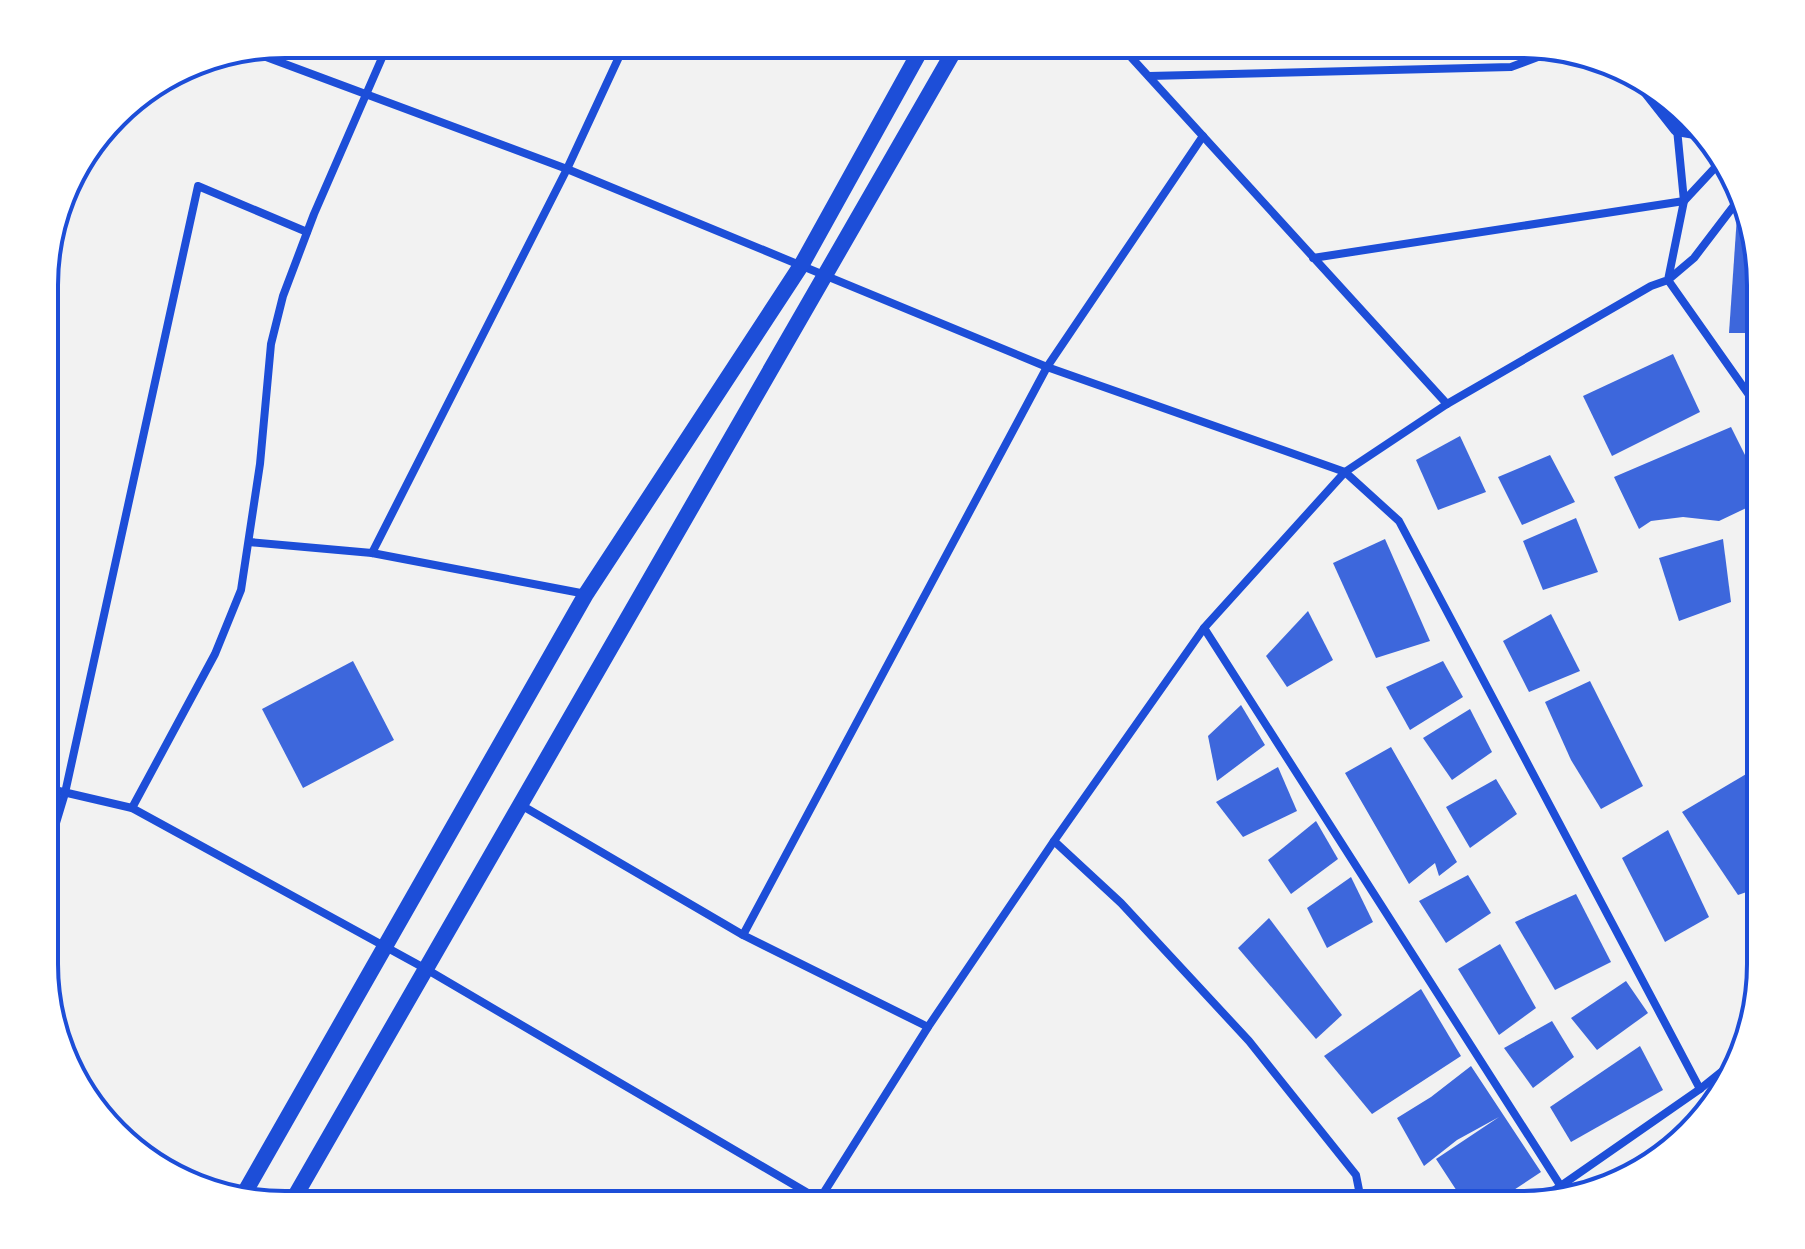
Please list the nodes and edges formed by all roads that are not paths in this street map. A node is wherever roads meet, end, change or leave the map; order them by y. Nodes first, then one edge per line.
1 (382, 58) edge
2 (619, 58) edge
3 (916, 58) edge
4 (950, 58) edge
5 (1132, 58) edge
6 (1535, 58) edge
7 (272, 59) edge
8 (1149, 76) junction
9 (368, 93) junction
10 (1658, 105) edge
11 (1669, 114) edge
12 (1677, 129) junction
13 (1687, 131) edge
14 (1203, 136) junction
15 (1715, 168) edge
16 (567, 169) junction
17 (1684, 201) junction
18 (1733, 207) edge
19 (307, 232) junction
20 (1313, 258) junction
21 (802, 264) junction
22 (825, 277) junction
23 (1668, 280) junction
24 (1047, 367) junction
25 (1747, 392) edge
26 (1447, 404) junction
27 (1345, 472) junction
28 (249, 542) junction
29 (372, 553) junction
30 (586, 594) junction
31 (1204, 628) junction
32 (58, 791) edge
33 (65, 793) junction
34 (521, 805) junction
35 (132, 808) junction
36 (58, 816) edge
37 (1054, 841) junction
38 (743, 935) junction
39 (385, 946) junction
40 (426, 969) junction
41 (928, 1027) junction
42 (1719, 1074) edge
43 (1700, 1089) junction
44 (1560, 1185) junction
45 (247, 1188) edge
46 (1556, 1188) edge
47 (298, 1191) edge
48 (799, 1191) edge
49 (824, 1191) edge
50 (1359, 1191) edge

1 - 9 street
2 - 16 street
3 - 21 main road
4 - 22 main road
5 - 8 street
6 - 8 street
7 - 9 street
8 - 14 street
9 - 16 street
9 - 19 street
10 - 12 street
11 - 12 street
12 - 13 street
12 - 17 street
14 - 20 street
14 - 24 street
15 - 17 street
16 - 21 street
16 - 29 street
17 - 20 street
17 - 23 street
18 - 23 street
19 - 28 street
19 - 33 street
20 - 26 street
21 - 22 street
21 - 30 main road
22 - 24 street
22 - 34 main road
23 - 25 street
23 - 26 street
24 - 27 street
24 - 38 street
26 - 27 street
27 - 31 street
27 - 43 street
28 - 29 street
28 - 35 street
29 - 30 street
30 - 39 main road
31 - 37 street
31 - 44 street
32 - 33 street
33 - 35 street
33 - 36 street
34 - 38 street
34 - 40 main road
35 - 39 street
37 - 41 street
37 - 50 street
38 - 41 street
39 - 40 street
39 - 45 main road
40 - 47 main road
40 - 48 street
41 - 49 street
42 - 43 street
43 - 44 street
44 - 46 street

